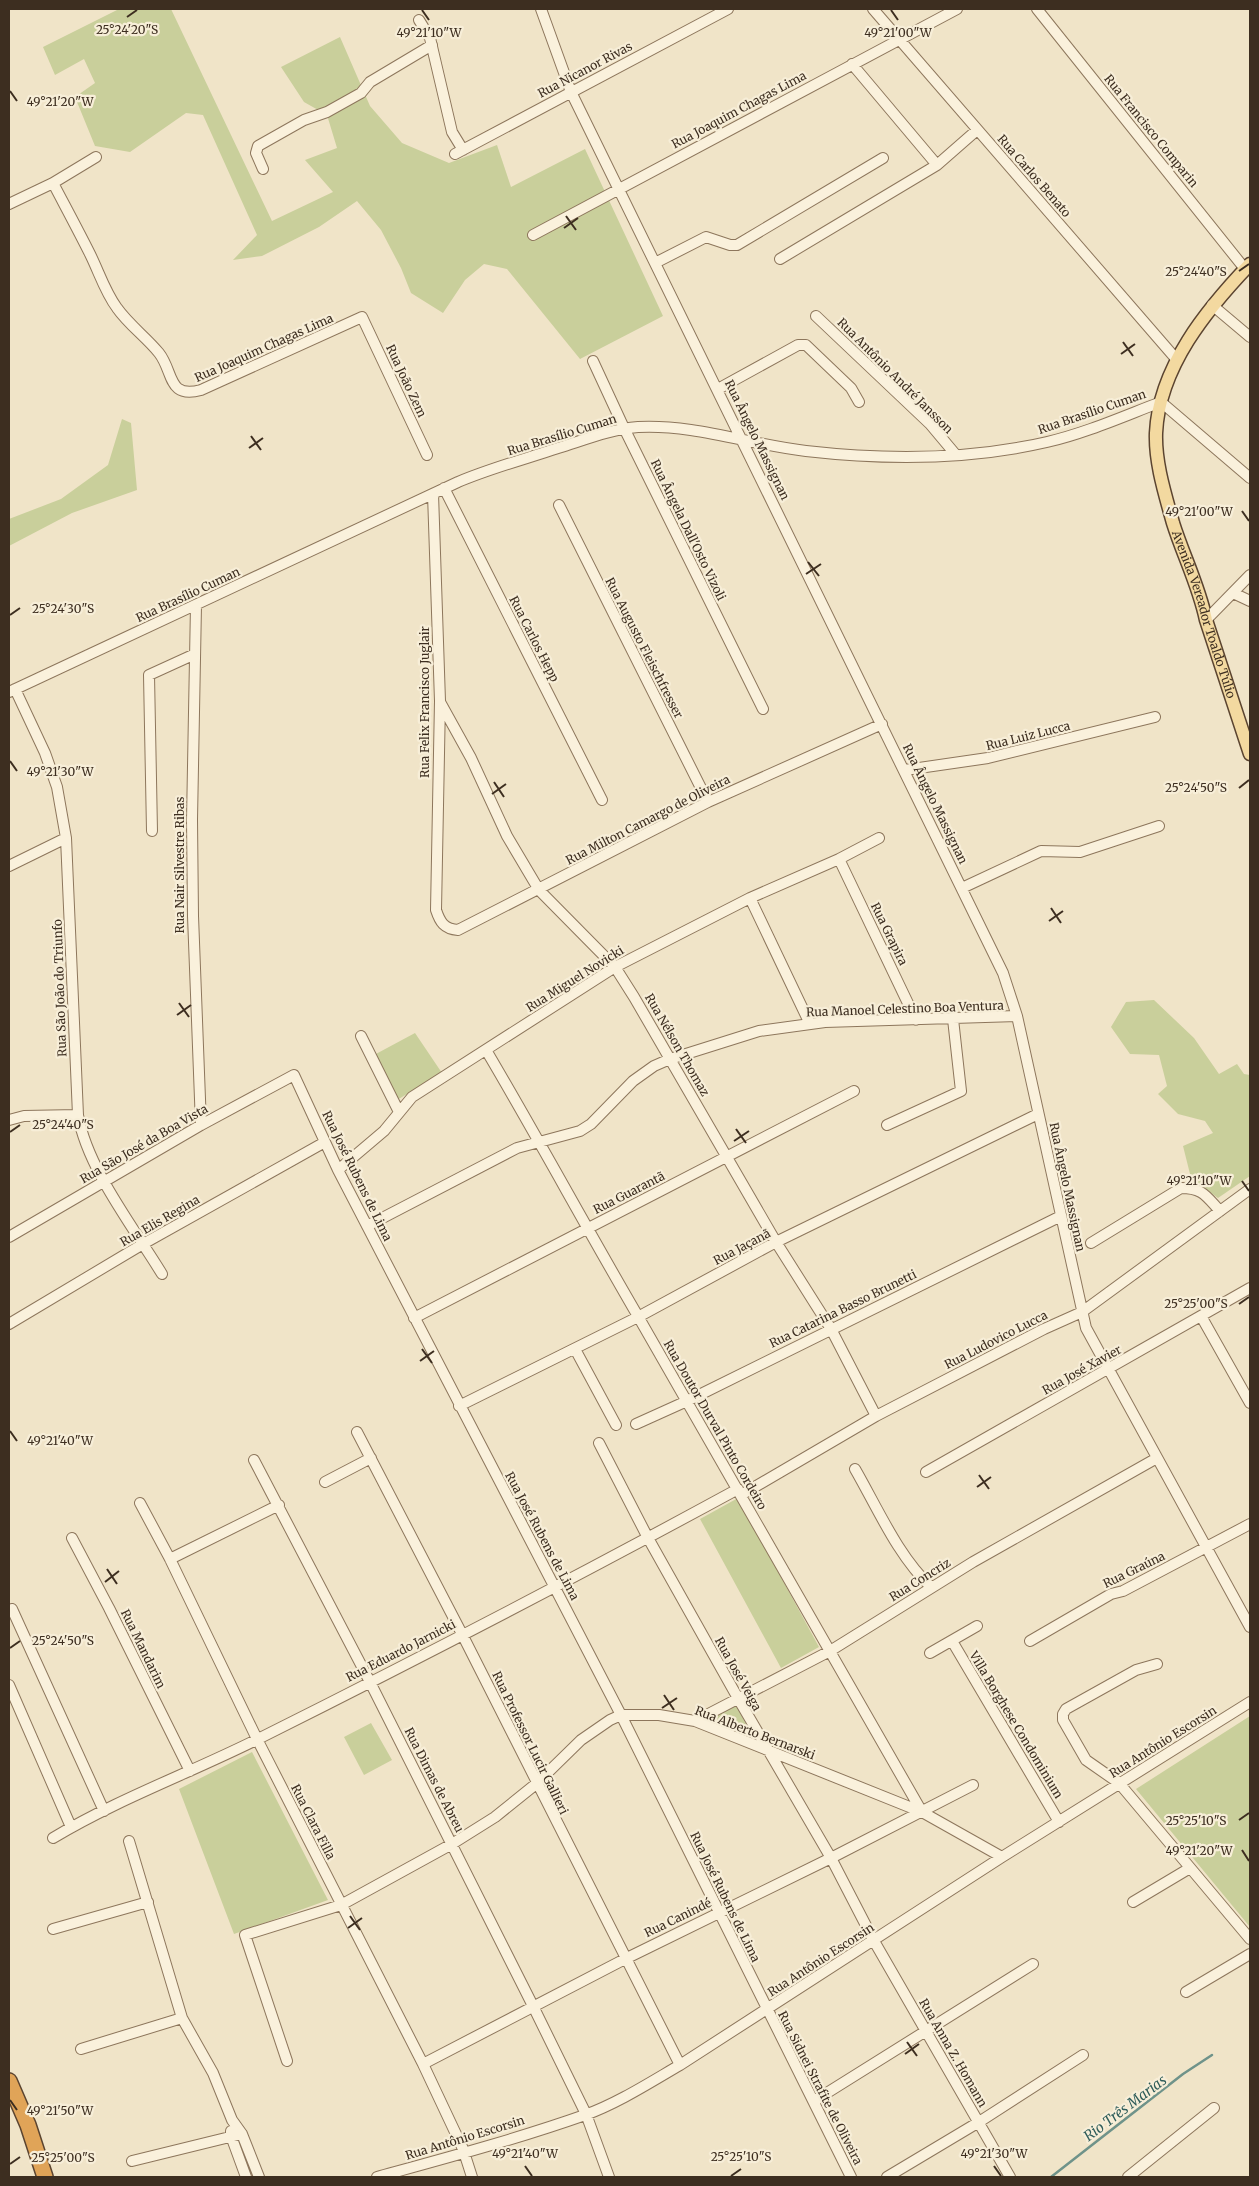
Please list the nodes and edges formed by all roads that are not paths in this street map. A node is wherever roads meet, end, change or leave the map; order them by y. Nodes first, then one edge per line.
1 (541, 9) edge
2 (728, 9) edge
3 (873, 9) edge
4 (957, 9) edge
5 (1037, 9) edge
6 (420, 20) dead end
7 (899, 40) junction
8 (432, 45) junction
9 (852, 64) junction
10 (571, 92) junction
11 (977, 130) junction
12 (96, 157) dead end
13 (883, 158) dead end
14 (937, 165) junction
15 (263, 169) dead end
16 (52, 182) junction
17 (618, 188) junction
18 (9, 204) edge
19 (533, 235) dead end
20 (780, 259) dead end
21 (656, 263) junction
22 (1248, 266) edge
23 (1212, 305) junction
24 (816, 316) dead end
25 (362, 317) joint
26 (1250, 336) edge
27 (1177, 360) junction
28 (594, 361) dead end
29 (718, 389) junction
30 (859, 402) dead end
31 (1161, 402) junction
32 (624, 428) junction
33 (744, 441) junction
34 (427, 455) dead end
35 (956, 455) junction
36 (1250, 478) edge
37 (444, 488) junction
38 (433, 494) junction
39 (559, 505) dead end
40 (1250, 575) edge
41 (1233, 593) junction
42 (1250, 601) edge
43 (196, 605) junction
44 (1206, 620) junction
45 (195, 654) junction
46 (12, 690) edge
47 (440, 701) junction
48 (762, 709) dead end
49 (1155, 717) dead end
50 (882, 724) junction
51 (1250, 754) edge
52 (905, 770) junction
53 (602, 800) dead end
54 (708, 802) junction
55 (1159, 826) dead end
56 (152, 831) dead end
57 (66, 838) junction
58 (879, 838) dead end
59 (840, 859) junction
60 (9, 866) edge
61 (962, 888) junction
62 (539, 890) junction
63 (750, 898) junction
64 (436, 910) joint
65 (614, 967) junction
66 (1016, 1016) junction
67 (953, 1019) junction
68 (916, 1020) junction
69 (810, 1024) junction
70 (361, 1036) dead end
71 (486, 1050) junction
72 (670, 1059) junction
73 (294, 1075) joint
74 (854, 1091) dead end
75 (400, 1112) junction
76 (1038, 1114) junction
77 (78, 1116) junction
78 (9, 1120) edge
79 (202, 1125) junction
80 (887, 1125) dead end
81 (540, 1141) junction
82 (325, 1142) junction
83 (726, 1157) junction
84 (338, 1170) junction
85 (105, 1182) junction
86 (1250, 1189) edge
87 (1220, 1211) junction
88 (1060, 1216) junction
89 (367, 1226) junction
90 (589, 1228) junction
91 (9, 1237) edge
92 (776, 1242) junction
93 (1091, 1243) dead end
94 (143, 1244) junction
95 (162, 1274) dead end
96 (1250, 1288) edge
97 (1082, 1312) junction
98 (1200, 1316) junction
99 (638, 1317) junction
100 (414, 1318) junction
101 (9, 1324) edge
102 (831, 1329) junction
103 (575, 1349) junction
104 (1108, 1370) junction
105 (687, 1401) junction
106 (1250, 1403) edge
107 (459, 1406) junction
108 (876, 1416) junction
109 (616, 1424) dead end
110 (636, 1424) dead end
111 (357, 1432) dead end
112 (599, 1443) dead end
113 (371, 1458) junction
114 (1157, 1458) junction
115 (254, 1460) dead end
116 (855, 1469) dead end
117 (926, 1472) dead end
118 (325, 1482) dead end
119 (740, 1492) junction
120 (140, 1503) dead end
121 (279, 1505) junction
122 (1250, 1524) edge
123 (72, 1538) dead end
124 (648, 1538) junction
125 (1207, 1548) junction
126 (170, 1559) junction
127 (932, 1587) junction
128 (556, 1588) junction
129 (9, 1611) edge
130 (977, 1626) dead end
131 (1250, 1627) edge
132 (462, 1634) junction
133 (952, 1641) junction
134 (1030, 1641) dead end
135 (830, 1651) junction
136 (930, 1653) dead end
137 (1157, 1664) dead end
138 (370, 1682) junction
139 (9, 1685) edge
140 (738, 1700) junction
141 (1250, 1702) edge
142 (621, 1715) junction
143 (695, 1721) junction
144 (257, 1740) junction
145 (768, 1752) junction
146 (190, 1772) junction
147 (1119, 1783) junction
148 (536, 1784) junction
149 (973, 1785) dead end
150 (104, 1810) junction
151 (922, 1812) junction
152 (1059, 1822) junction
153 (71, 1827) junction
154 (53, 1838) dead end
155 (129, 1842) dead end
156 (452, 1844) junction
157 (1002, 1857) junction
158 (831, 1858) junction
159 (1190, 1868) junction
160 (148, 1902) junction
161 (1133, 1902) dead end
162 (341, 1905) junction
163 (719, 1912) junction
164 (53, 1929) dead end
165 (1250, 1938) edge
166 (874, 1941) junction
167 (1250, 1954) edge
168 (625, 1959) junction
169 (1033, 1964) dead end
170 (1186, 1992) dead end
171 (533, 2006) junction
172 (766, 2010) junction
173 (182, 2018) junction
174 (927, 2031) junction
175 (81, 2048) dead end
176 (1083, 2055) dead end
177 (287, 2061) dead end
178 (424, 2064) junction
179 (680, 2065) junction
180 (9, 2081) edge
181 (814, 2101) junction
182 (1214, 2108) dead end
183 (586, 2114) junction
184 (232, 2120) junction
185 (979, 2122) junction
186 (242, 2134) junction
187 (231, 2136) junction
188 (464, 2153) junction
189 (132, 2160) dead end
190 (253, 2176) edge
191 (45, 2177) edge
192 (377, 2177) edge
193 (472, 2177) edge
194 (609, 2177) edge
195 (851, 2177) edge
196 (887, 2177) edge
197 (1010, 2177) edge
198 (1128, 2177) edge

1 - 10 street, Rua Ângelo Massignan
2 - 10 street, Rua Nicanor Rivas
3 - 7 street, Rua Carlos Benato
4 - 7 street, Rua Joaquim Chagas Lima
5 - 22 street, Rua Francisco Comparin
6 - 8 street
7 - 9 street, Rua Joaquim Chagas Lima
7 - 11 street, Rua Carlos Benato
8 - 10 street, Rua Nicanor Rivas
8 - 15 street
9 - 14 street
9 - 17 street, Rua Joaquim Chagas Lima
10 - 17 street, Rua Ângelo Massignan
11 - 14 street
11 - 27 street, Rua Carlos Benato
12 - 16 street
13 - 21 street
14 - 20 street
16 - 18 street
16 - 25 street, Rua Joaquim Chagas Lima
17 - 19 street, Rua Joaquim Chagas Lima
17 - 21 street, Rua Ângelo Massignan
21 - 29 street, Rua Ângelo Massignan
22 - 23 main road, Avenida Vereador Toaldo Túlio
23 - 26 street
23 - 27 main road, Avenida Vereador Toaldo Túlio
24 - 35 street, Rua Antônio André Jansson
25 - 34 street, Rua João Zem
27 - 31 main road, Avenida Vereador Toaldo Túlio
28 - 32 street, Rua Ângela Dall'Osto Vizoli
29 - 30 street
29 - 33 street, Rua Ângelo Massignan
31 - 35 street, Rua Brasílio Cuman
31 - 36 street
31 - 44 main road, Avenida Vereador Toaldo Túlio
32 - 33 street, Rua Brasílio Cuman
32 - 37 street, Rua Brasílio Cuman
32 - 48 street, Rua Ângela Dall'Osto Vizoli
33 - 35 street, Rua Brasílio Cuman
33 - 50 street, Rua Ângelo Massignan
37 - 38 street, Rua Brasílio Cuman
37 - 53 street, Rua Carlos Hepp
38 - 43 street, Rua Brasílio Cuman
38 - 47 street, Rua Felix Francisco Juglair
39 - 54 street, Rua Augusto Fleischfresser
40 - 41 street
41 - 42 street
41 - 44 street
43 - 45 street, Rua Nair Silvestre Ribas
43 - 46 street, Rua Brasílio Cuman
44 - 51 main road, Avenida Vereador Toaldo Túlio
45 - 56 street
45 - 79 street, Rua Nair Silvestre Ribas
46 - 57 street, Rua São João do Triunfo
47 - 62 street, Rua Nélson Thomaz
47 - 64 street, Rua Felix Francisco Juglair
49 - 52 street, Rua Luiz Lucca
50 - 52 street, Rua Ângelo Massignan
50 - 54 street, Rua Milton Camargo de Oliveira
52 - 61 street, Rua Ângelo Massignan
54 - 62 street, Rua Milton Camargo de Oliveira
55 - 61 street
57 - 60 street
57 - 77 street, Rua São João do Triunfo
58 - 59 street, Rua Miguel Novicki
59 - 63 street, Rua Miguel Novicki
59 - 68 street, Rua Grapira
61 - 66 street, Rua Ângelo Massignan
62 - 64 street, Rua Milton Camargo de Oliveira
62 - 65 street, Rua Nélson Thomaz
63 - 65 street, Rua Miguel Novicki
63 - 69 street
65 - 71 street, Rua Miguel Novicki
65 - 72 street, Rua Nélson Thomaz
66 - 67 street, Rua Manoel Celestino Boa Ventura
66 - 76 street, Rua Ângelo Massignan
67 - 68 street, Rua Manoel Celestino Boa Ventura
67 - 80 street
68 - 69 street, Rua Manoel Celestino Boa Ventura
69 - 72 street, Rua Manoel Celestino Boa Ventura
70 - 75 street
71 - 75 street, Rua Miguel Novicki
71 - 81 street, Rua Doutor Durval Pinto Cordeiro
72 - 81 street, Rua Manoel Celestino Boa Ventura
72 - 83 street, Rua Nélson Thomaz
73 - 79 street, Rua São José da Boa Vista
73 - 82 street, Rua José Rubens de Lima
74 - 83 street, Rua Guarantã
75 - 84 street, Rua Miguel Novicki
76 - 88 street, Rua Ângelo Massignan
76 - 92 street, Rua Jaçanã
77 - 78 street
77 - 85 street, Rua São João do Triunfo
79 - 85 street, Rua São José da Boa Vista
81 - 89 street, Rua Manoel Celestino Boa Ventura
81 - 90 street, Rua Doutor Durval Pinto Cordeiro
82 - 84 street, Rua José Rubens de Lima
82 - 94 street, Rua Elis Regina
83 - 90 street, Rua Guarantã
83 - 92 street, Rua Nélson Thomaz
84 - 89 street, Rua José Rubens de Lima
85 - 91 street, Rua São José da Boa Vista
85 - 94 street, Rua São João do Triunfo
86 - 87 street, Rua Ludovico Lucca
87 - 93 street
87 - 97 street, Rua Ludovico Lucca
88 - 97 street, Rua Ângelo Massignan
88 - 102 street, Rua Catarina Basso Brunetti
89 - 100 street, Rua José Rubens de Lima
90 - 99 street, Rua Doutor Durval Pinto Cordeiro
90 - 100 street, Rua Guarantã
92 - 99 street, Rua Jaçanã
92 - 102 street, Rua Nélson Thomaz
94 - 95 street, Rua São João do Triunfo
94 - 101 street, Rua Elis Regina
96 - 98 street, Rua José Xavier
97 - 104 street, Rua Ângelo Massignan
97 - 108 street, Rua Ludovico Lucca
98 - 104 street, Rua José Xavier
98 - 106 street
99 - 103 street, Rua Jaçanã
99 - 105 street, Rua Doutor Durval Pinto Cordeiro
100 - 107 street, Rua José Rubens de Lima
102 - 105 street, Rua Catarina Basso Brunetti
102 - 108 street, Rua Nélson Thomaz
103 - 107 street, Rua Jaçanã
103 - 109 street
104 - 114 street, Rua Ângelo Massignan
104 - 117 street, Rua José Xavier
105 - 110 street, Rua Catarina Basso Brunetti
105 - 119 street, Rua Doutor Durval Pinto Cordeiro
107 - 128 street, Rua José Rubens de Lima
108 - 119 street, Rua Ludovico Lucca
111 - 113 street, Rua Professor Lucir Gallieri
112 - 124 street, Rua José Veiga
113 - 118 street
113 - 132 street, Rua Professor Lucir Gallieri
114 - 125 street, Rua Ângelo Massignan
114 - 127 street, Rua Concriz
115 - 121 street, Rua Dimas de Abreu
116 - 127 street
119 - 124 street, Rua Eduardo Jarnicki
119 - 135 street, Rua Doutor Durval Pinto Cordeiro
120 - 126 street, Rua Clara Filla
121 - 126 street
121 - 138 street, Rua Dimas de Abreu
122 - 125 street, Rua Graúna
123 - 146 street, Rua Mandarim
124 - 128 street, Rua Eduardo Jarnicki
124 - 140 street, Rua José Veiga
125 - 131 street, Rua Ângelo Massignan
125 - 134 street, Rua Graúna
126 - 144 street, Rua Clara Filla
127 - 135 street, Rua Concriz
128 - 132 street, Rua Eduardo Jarnicki
128 - 142 street, Rua José Rubens de Lima
129 - 150 street
130 - 133 street
132 - 138 street, Rua Eduardo Jarnicki
132 - 148 street, Rua Professor Lucir Gallieri
133 - 136 street
133 - 152 street, Villa Borghese Condominium
135 - 140 street, Rua Concriz
135 - 151 street, Rua Doutor Durval Pinto Cordeiro
137 - 147 street
138 - 144 street, Rua Eduardo Jarnicki
138 - 156 street, Rua Dimas de Abreu
139 - 153 street
140 - 143 street, Rua Concriz
140 - 145 street, Rua José Veiga
141 - 147 street, Rua Antônio Escorsin
142 - 143 street, Rua Alberto Bernarski
142 - 148 street
142 - 163 street, Rua José Rubens de Lima
143 - 145 street, Rua Alberto Bernarski
144 - 146 street, Rua Eduardo Jarnicki
144 - 162 street, Rua Clara Filla
145 - 151 street, Rua Alberto Bernarski
145 - 158 street, Rua José Veiga
146 - 150 street, Rua Eduardo Jarnicki
147 - 152 street, Rua Antônio Escorsin
147 - 159 street
148 - 156 street
148 - 168 street, Rua Professor Lucir Gallieri
149 - 151 street, Rua Canindé
150 - 153 street, Rua Eduardo Jarnicki
151 - 157 street, Rua Alberto Bernarski
151 - 158 street, Rua Canindé
152 - 157 street, Rua Antônio Escorsin
153 - 154 street, Rua Eduardo Jarnicki
155 - 160 street
156 - 162 street
156 - 171 street, Rua Dimas de Abreu
157 - 166 street, Rua Antônio Escorsin
158 - 163 street, Rua Canindé
158 - 166 street, Rua José Veiga
159 - 161 street
159 - 165 street
160 - 164 street
160 - 173 street
162 - 177 street
162 - 178 street, Rua Clara Filla
163 - 168 street, Rua Canindé
163 - 172 street, Rua José Rubens de Lima
166 - 172 street, Rua Antônio Escorsin
166 - 174 street, Rua Anna Z. Homann
167 - 170 street
168 - 171 street, Rua Canindé
168 - 179 street, Rua Professor Lucir Gallieri
169 - 174 street
171 - 178 street, Rua Canindé
171 - 183 street, Rua Dimas de Abreu
172 - 179 street, Rua Antônio Escorsin
172 - 181 street, Rua Sidnei Strafite de Oliveira
173 - 175 street
173 - 184 street
174 - 181 street
174 - 185 street, Rua Anna Z. Homann
176 - 185 street
178 - 188 street, Rua Clara Filla
179 - 183 street, Rua Antônio Escorsin
180 - 191 highway
181 - 195 street, Rua Sidnei Strafite de Oliveira
182 - 198 street
183 - 188 street, Rua Antônio Escorsin
183 - 194 street, Rua Dimas de Abreu
184 - 186 street
184 - 187 street
185 - 196 street
185 - 197 street, Rua Anna Z. Homann
186 - 187 street
186 - 190 street
187 - 189 street
187 - 190 street
188 - 192 street, Rua Antônio Escorsin
188 - 193 street, Rua Clara Filla

